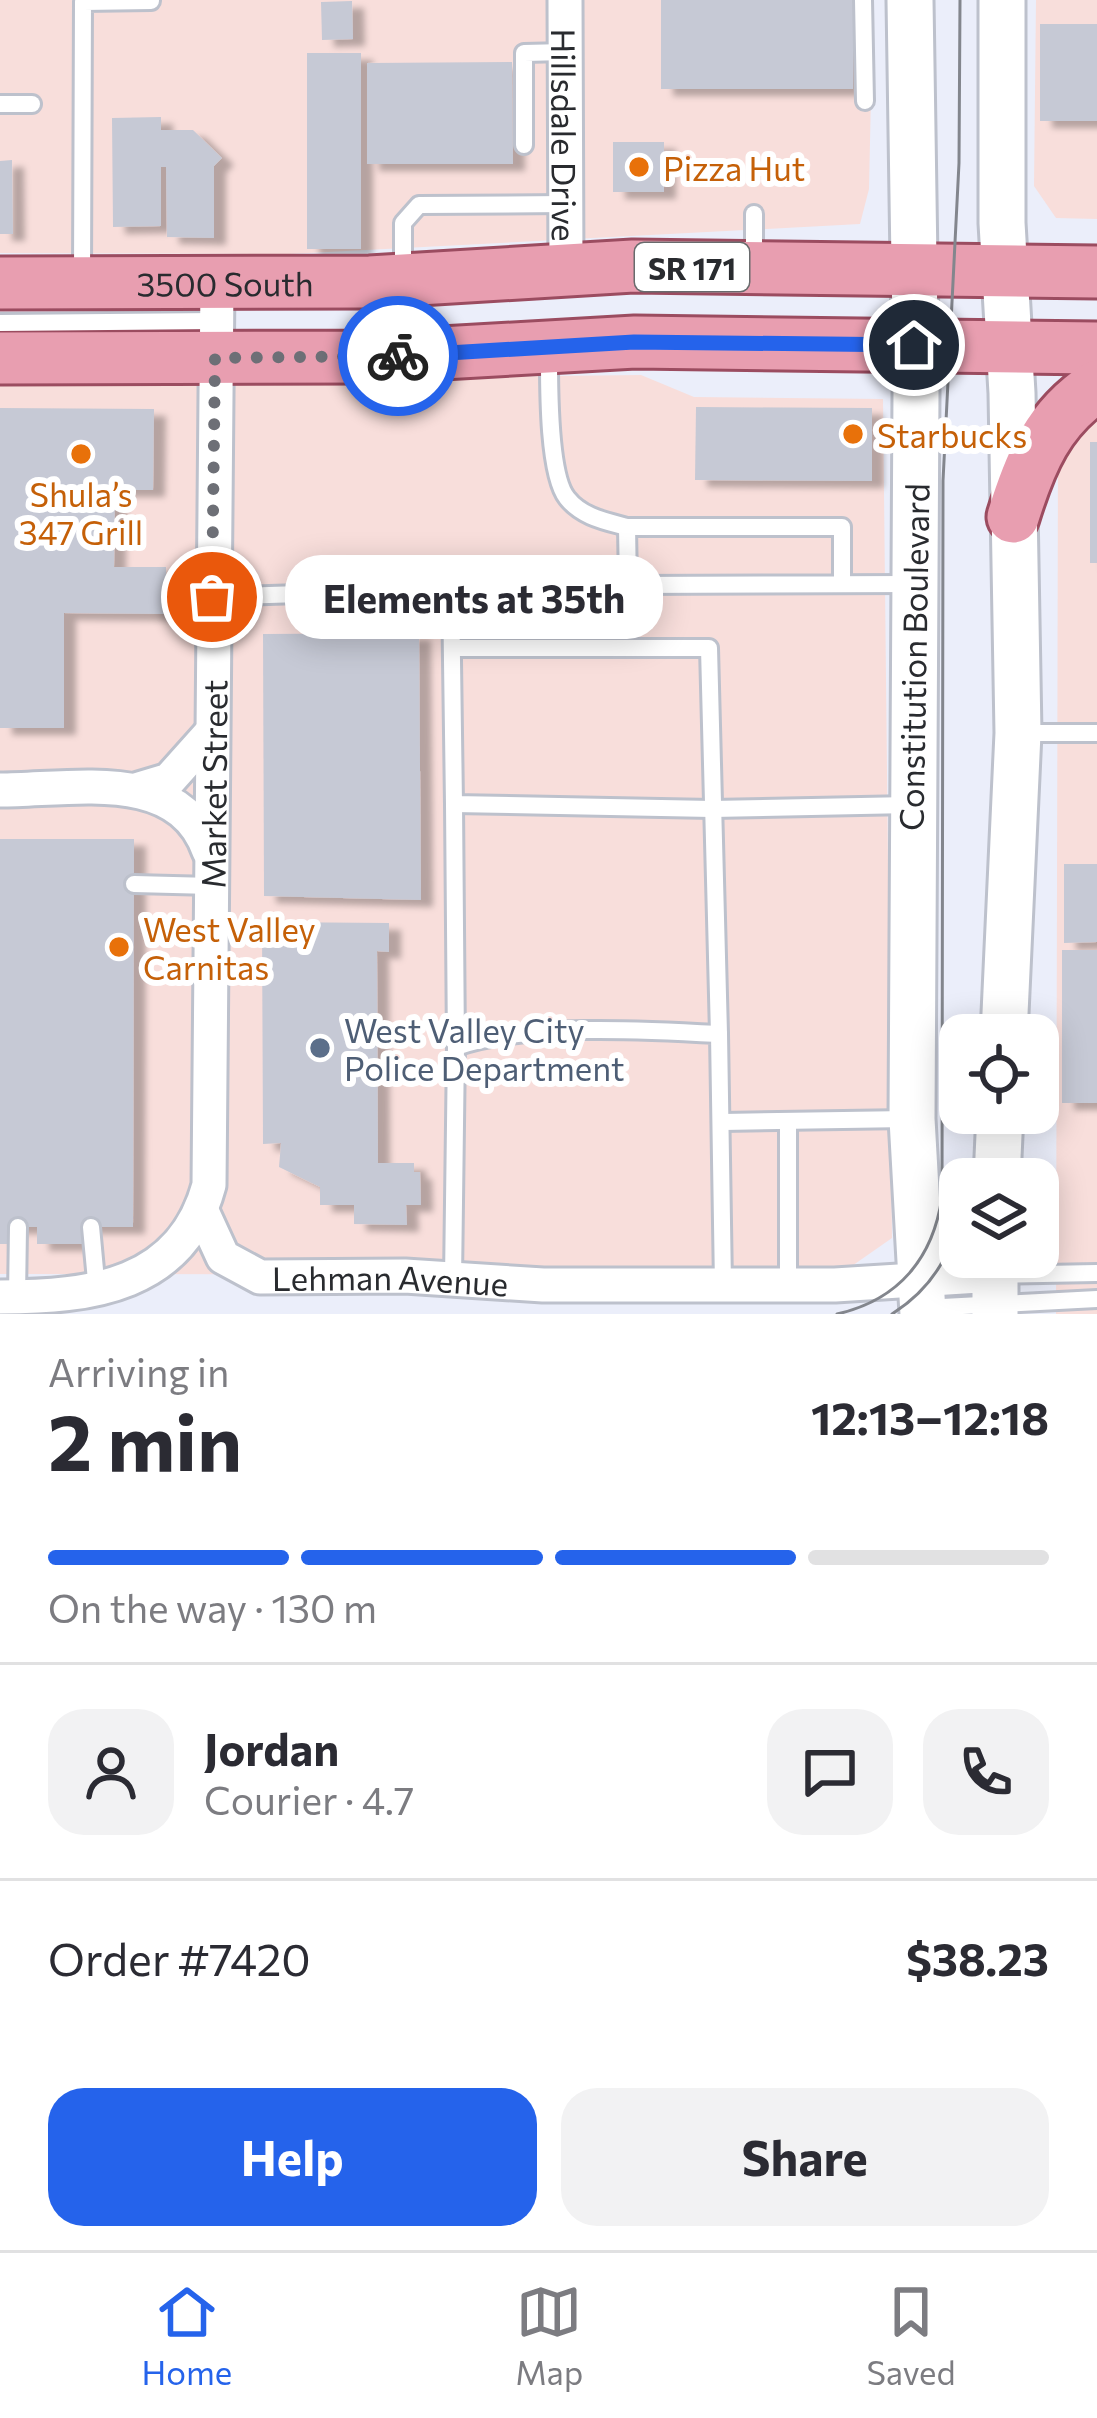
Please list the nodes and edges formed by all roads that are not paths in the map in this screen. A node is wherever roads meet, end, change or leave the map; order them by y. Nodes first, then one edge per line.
1 (565, 0) edge
2 (863, 0) edge
3 (910, 0) edge
4 (1002, 0) edge
5 (152, 1) edge
6 (566, 52) junction
7 (865, 101) dead end
8 (0, 104) edge
9 (32, 104) dead end
10 (524, 145) dead end
11 (566, 204) junction
12 (754, 214) dead end
13 (754, 267) junction
14 (911, 269) junction
15 (566, 270) junction
16 (1005, 271) junction
17 (1097, 272) edge
18 (403, 280) junction
19 (0, 283) edge
20 (82, 283) junction
21 (216, 320) junction
22 (0, 323) edge
23 (914, 345) junction
24 (550, 346) junction
25 (1010, 346) junction
26 (1097, 348) edge
27 (0, 358) edge
28 (1097, 386) edge
29 (1012, 517) junction
30 (627, 527) junction
31 (842, 584) junction
32 (915, 584) junction
33 (628, 585) junction
34 (451, 589) junction
35 (212, 597) junction
36 (452, 648) junction
37 (211, 733) junction
38 (1097, 733) edge
39 (1018, 734) junction
40 (139, 789) junction
41 (0, 790) edge
42 (454, 804) junction
43 (911, 805) junction
44 (712, 809) junction
45 (212, 872) junction
46 (134, 884) dead end
47 (1005, 1014) edge
48 (719, 1034) junction
49 (456, 1047) junction
50 (912, 1119) junction
51 (788, 1121) junction
52 (723, 1122) junction
53 (201, 1209) junction
54 (18, 1227) dead end
55 (91, 1227) dead end
56 (1097, 1273) edge
57 (453, 1280) junction
58 (723, 1285) junction
59 (788, 1285) junction
60 (995, 1288) edge
61 (98, 1292) junction
62 (9, 1297) edge
63 (1097, 1299) edge
64 (922, 1301) edge

1 - 6 street, Hillsdale Drive
2 - 7 lane
3 - 14 main road, Constitution Boulevard
4 - 16 main road
5 - 20 lane
6 - 10 lane
6 - 11 street, Hillsdale Drive
8 - 9 lane
11 - 15 street, Hillsdale Drive
11 - 18 lane
12 - 13 lane
13 - 14 main road, 3500 South / SR 171
13 - 15 main road, 3500 South / SR 171
14 - 16 main road, 3500 South / SR 171
14 - 23 main road, Constitution Boulevard
15 - 18 main road, 3500 South / SR 171
16 - 17 main road, 3500 South / SR 171
16 - 25 main road
18 - 21 main road, 3500 South / SR 171
19 - 20 main road, 3500 South / SR 171
20 - 21 main road, 3500 South / SR 171
21 - 22 lane
21 - 24 main road, 3500 South / SR 171
21 - 27 main road, 3500 South / SR 171
21 - 35 street, Market Street
23 - 24 main road, 3500 South / SR 171
23 - 25 main road, 3500 South / SR 171
23 - 32 main road, Constitution Boulevard
24 - 30 lane
25 - 26 main road, 3500 South / SR 171
25 - 29 main road
28 - 29 main road
29 - 39 main road
30 - 31 lane
30 - 33 lane
31 - 32 lane
31 - 33 lane
32 - 43 main road, Constitution Boulevard
33 - 34 lane
34 - 35 lane
34 - 36 lane
35 - 37 street, Market Street
36 - 42 lane
36 - 44 lane
37 - 40 street
37 - 45 street, Market Street
38 - 39 lane
39 - 47 main road
40 - 41 street
40 - 45 street
42 - 44 lane
42 - 49 lane
43 - 44 lane
43 - 50 main road, Constitution Boulevard
44 - 48 lane
45 - 46 lane
45 - 53 street, Market Street
48 - 49 lane
48 - 52 lane
49 - 57 lane
50 - 51 lane
50 - 64 main road, Constitution Boulevard
51 - 52 lane
51 - 59 lane
52 - 58 lane
53 - 57 street, Lehman Avenue
53 - 61 street
54 - 62 lane
55 - 61 lane
56 - 60 lane
57 - 58 street, Lehman Avenue
58 - 59 street, Lehman Avenue
59 - 64 street, Lehman Avenue
60 - 63 lane
60 - 64 street, Lehman Avenue
61 - 62 street

